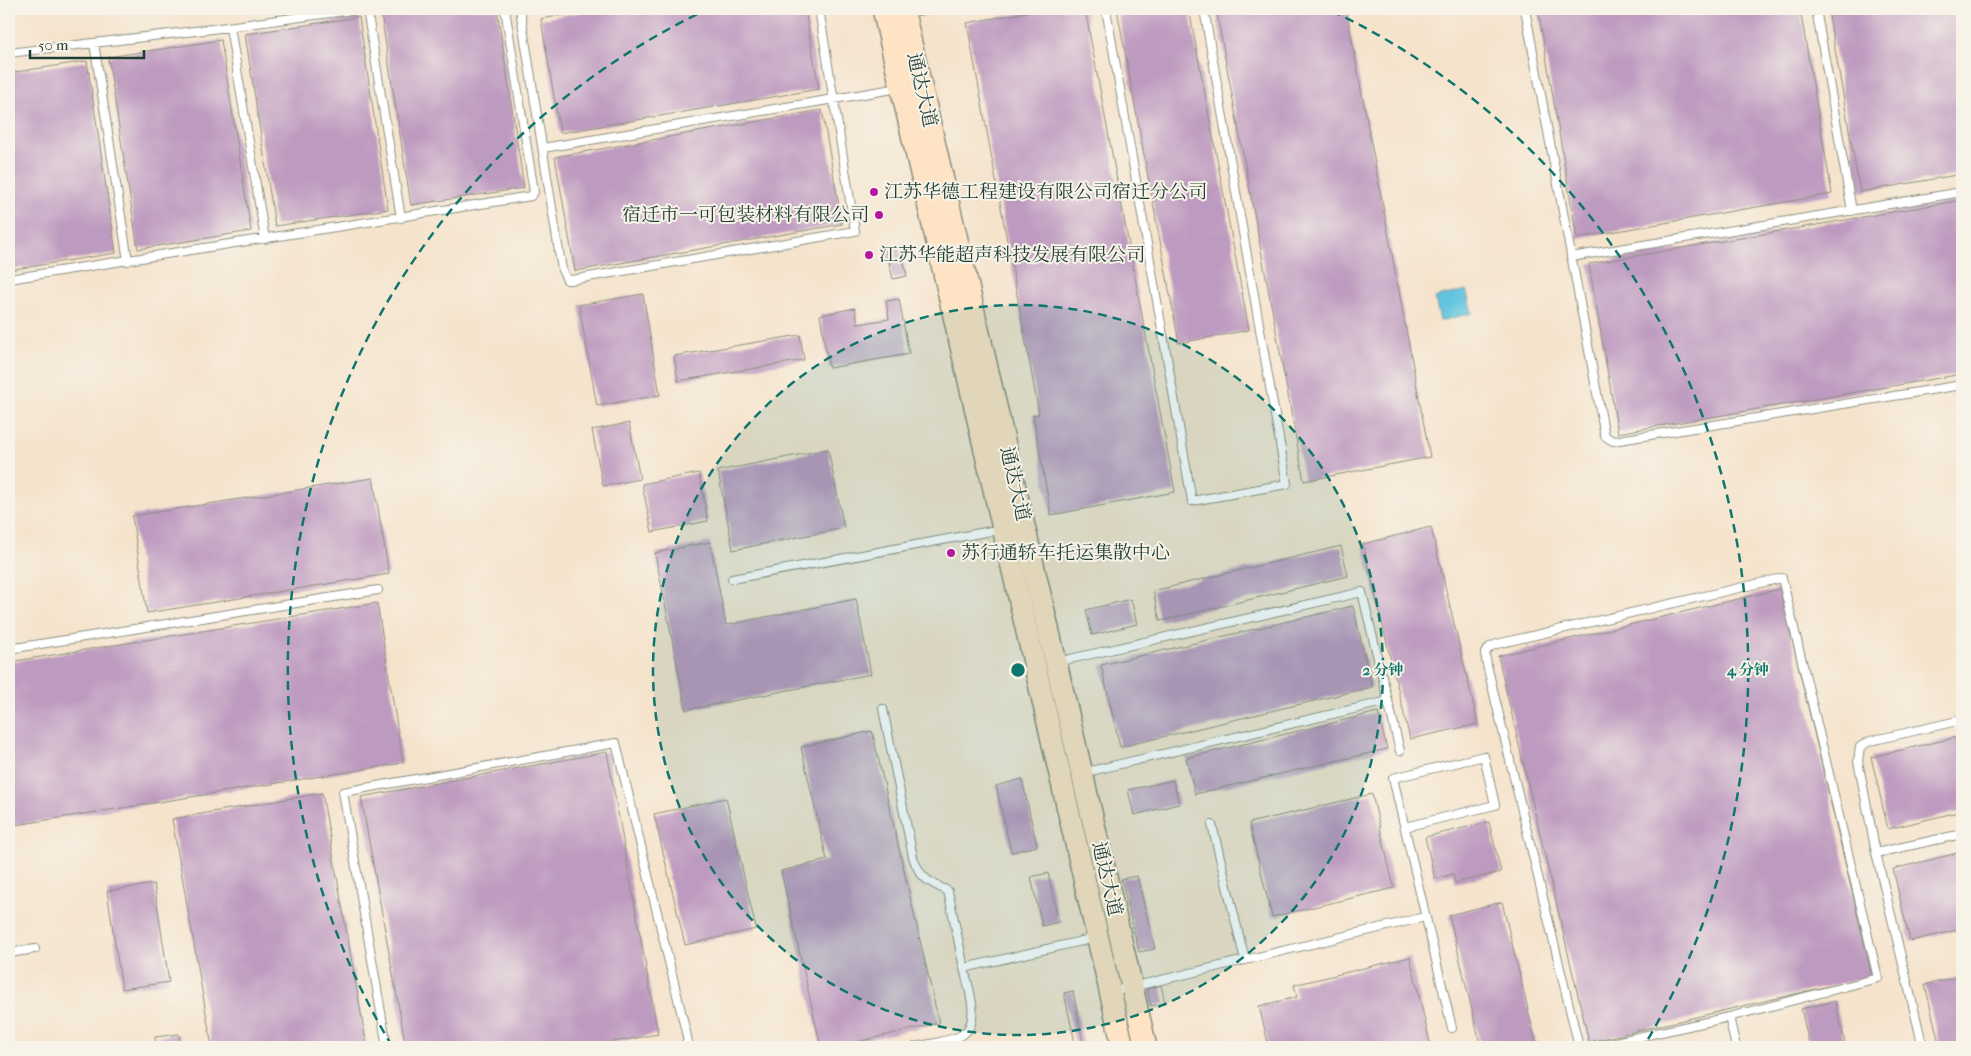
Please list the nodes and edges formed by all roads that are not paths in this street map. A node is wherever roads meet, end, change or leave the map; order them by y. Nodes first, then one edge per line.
1 (359, 9) edge
2 (367, 9) edge
3 (505, 9) edge
4 (520, 9) edge
5 (819, 9) edge
6 (929, 9) edge
7 (1106, 9) edge
8 (1204, 9) edge
9 (1525, 9) edge
10 (1816, 9) edge
11 (894, 13) edge
12 (230, 27) junction
13 (94, 43) junction
14 (9, 53) edge
15 (901, 88) junction
16 (834, 99) junction
17 (543, 148) junction
18 (1962, 192) edge
19 (1852, 211) junction
20 (401, 218) junction
21 (265, 239) junction
22 (1572, 257) junction
23 (128, 261) junction
24 (9, 280) edge
25 (1962, 385) edge
26 (1014, 527) junction
27 (732, 579) dead end
28 (378, 590) dead end
29 (9, 650) edge
30 (1046, 665) junction
31 (1388, 701) junction
32 (883, 709) dead end
33 (1962, 720) edge
34 (1400, 750) dead end
35 (1072, 776) junction
36 (1212, 825) dead end
37 (1405, 827) junction
38 (1962, 834) edge
39 (1876, 853) junction
40 (1425, 917) junction
41 (1109, 935) junction
42 (35, 949) dead end
43 (9, 953) edge
44 (1244, 960) junction
45 (964, 968) junction
46 (1132, 987) junction
47 (1110, 993) junction
48 (1730, 1017) junction
49 (1452, 1028) dead end
50 (387, 1047) edge
51 (683, 1047) edge
52 (915, 1047) edge
53 (1123, 1047) edge
54 (1146, 1047) edge
55 (1579, 1047) edge
56 (1593, 1047) edge
57 (1736, 1047) edge
58 (1923, 1047) edge

1 - 12 lane
2 - 20 lane
3 - 20 lane
4 - 17 lane
5 - 16 lane
6 - 11 lane
7 - 8 lane
9 - 22 lane
10 - 19 lane
11 - 15 main road, 通达大道
11 - 26 main road, 通达大道
12 - 13 lane
12 - 21 lane
13 - 14 lane
13 - 23 lane
15 - 16 lane
15 - 26 main road, 通达大道
16 - 17 lane
16 - 17 lane
18 - 19 lane
19 - 22 lane
20 - 21 lane
21 - 23 lane
22 - 25 lane
23 - 24 lane
26 - 27 lane
26 - 30 main road, 通达大道
28 - 29 lane
30 - 31 lane
30 - 35 main road, 通达大道
31 - 34 lane
31 - 35 lane
32 - 45 lane
33 - 39 lane
35 - 41 main road, 通达大道
36 - 44 lane
37 - 37 lane
37 - 40 lane
38 - 39 lane
39 - 58 lane
40 - 44 lane
40 - 49 lane
41 - 45 lane
41 - 46 main road, 通达大道
41 - 47 main road, 通达大道
42 - 43 lane
44 - 46 lane
45 - 52 lane
46 - 47 lane
46 - 54 main road, 通达大道
47 - 53 main road, 通达大道
48 - 55 lane
48 - 56 lane
48 - 57 lane
50 - 51 lane

